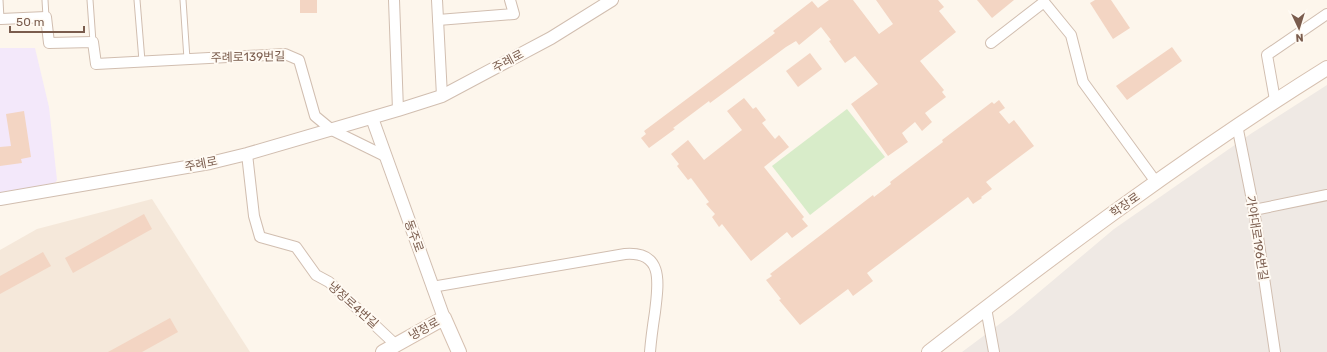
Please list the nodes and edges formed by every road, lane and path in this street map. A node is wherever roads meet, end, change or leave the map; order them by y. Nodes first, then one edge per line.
1 (0, 0) edge
2 (45, 0) edge
3 (90, 0) edge
4 (137, 0) edge
5 (183, 0) edge
6 (394, 0) edge
7 (437, 0) edge
8 (510, 0) edge
9 (612, 0) edge
10 (1327, 14) edge
11 (46, 17) junction
12 (2, 19) joint
13 (438, 20) junction
14 (93, 42) junction
15 (991, 43) dead end
16 (187, 59) junction
17 (142, 61) junction
18 (1327, 68) edge
19 (442, 96) junction
20 (1275, 100) junction
21 (398, 110) junction
22 (372, 118) junction
23 (1237, 125) junction
24 (332, 130) junction
25 (247, 154) junction
26 (385, 156) junction
27 (1156, 182) junction
28 (1327, 195) edge
29 (0, 199) edge
30 (1254, 210) junction
31 (432, 287) junction
32 (986, 308) junction
33 (444, 318) junction
34 (396, 345) junction
35 (383, 352) edge
36 (459, 352) edge
37 (650, 352) edge
38 (929, 352) edge
39 (994, 352) edge
40 (1275, 352) edge

1 - 12 lane
2 - 11 lane
3 - 14 lane, 주례로139번길
4 - 17 lane
5 - 16 lane
6 - 21 street
7 - 13 street
8 - 13 street
9 - 19 street, 주례로
10 - 20 street
11 - 12 street
11 - 14 street
13 - 19 street
14 - 17 street, 주례로139번길
15 - 27 street
16 - 17 street, 주례로139번길
16 - 24 street, 주례로139번길
18 - 20 main road, 학장로
19 - 21 street, 주례로
20 - 23 main road, 학장로
21 - 22 street, 주례로
22 - 24 street, 주례로
22 - 26 street, 동주로
23 - 27 main road, 학장로
23 - 30 street, 가야대로196번길
24 - 25 street, 주례로
24 - 26 street
25 - 29 street, 주례로
25 - 34 street, 냉정로4번길
26 - 31 street, 동주로
27 - 32 main road, 학장로
28 - 30 street
30 - 40 street, 가야대로196번길
31 - 33 street, 동주로
31 - 37 street
32 - 38 main road, 학장로
32 - 39 street
33 - 34 main road, 냉정로
33 - 36 main road, 동주로
34 - 35 main road, 냉정로

